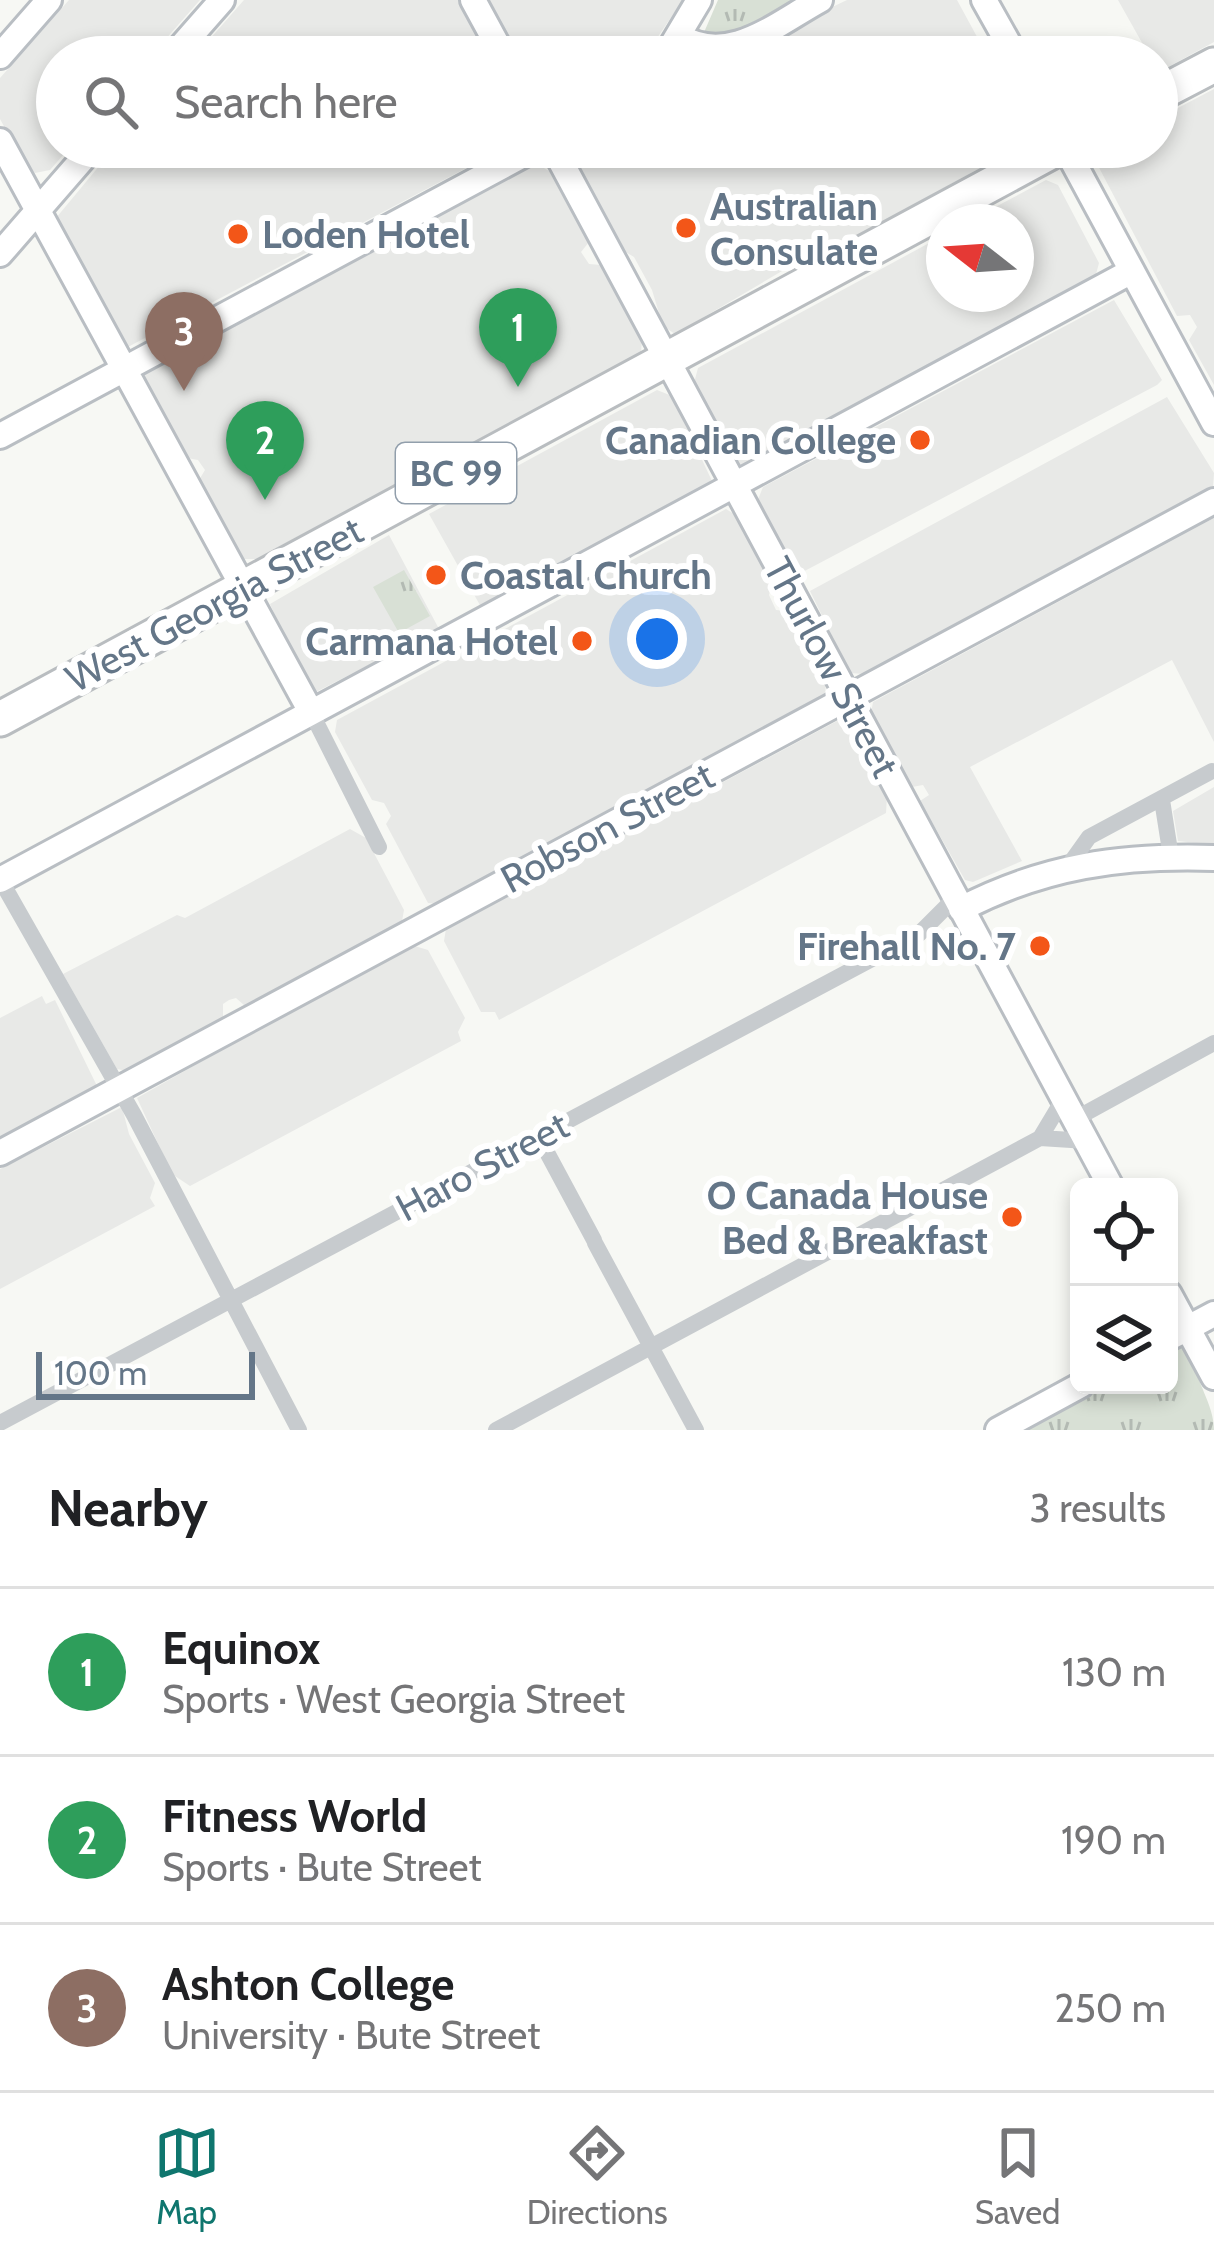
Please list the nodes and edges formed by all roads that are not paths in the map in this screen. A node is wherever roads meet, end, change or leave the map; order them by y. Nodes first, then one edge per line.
1 (49, 0) edge
2 (222, 0) edge
3 (473, 0) edge
4 (699, 0) edge
5 (820, 0) edge
6 (985, 0) edge
7 (190, 36) edge
8 (493, 36) edge
9 (678, 36) edge
10 (750, 36) edge
11 (1005, 36) edge
12 (0, 56) edge
13 (1214, 65) edge
14 (1178, 84) edge
15 (0, 141) edge
16 (75, 168) edge
17 (499, 168) edge
18 (564, 168) edge
19 (1024, 168) edge
20 (1075, 168) edge
21 (37, 211) junction
22 (0, 254) edge
23 (1132, 271) junction
24 (668, 358) junction
25 (124, 369) junction
26 (1214, 423) edge
27 (0, 436) edge
28 (736, 486) junction
29 (1214, 501) edge
30 (244, 588) junction
31 (848, 697) junction
32 (311, 712) junction
33 (0, 719) edge
34 (1212, 771) edge
35 (1162, 800) junction
36 (379, 847) dead end
37 (1171, 856) junction
38 (1214, 857) edge
39 (1069, 865) junction
40 (0, 880) edge
41 (958, 904) junction
42 (1214, 1043) edge
43 (116, 1091) junction
44 (1075, 1119) junction
45 (1040, 1138) junction
46 (543, 1145) dead end
47 (0, 1153) edge
48 (1106, 1178) edge
49 (232, 1300) junction
50 (1214, 1314) edge
51 (1178, 1333) edge
52 (651, 1346) junction
53 (1214, 1377) edge
54 (1070, 1391) edge
55 (0, 1423) edge
56 (299, 1430) edge
57 (496, 1430) edge
58 (696, 1430) edge
59 (998, 1430) edge

1 - 12 main road
2 - 7 main road
3 - 8 main road
4 - 9 main road
5 - 10 main road
6 - 11 main road
13 - 14 highway
15 - 21 main road
16 - 21 main road
17 - 25 main road
18 - 24 main road, Thurlow Street
19 - 24 highway, West Georgia Street / BC 99
20 - 23 main road
21 - 22 main road
21 - 25 main road
23 - 26 main road
23 - 28 main road
24 - 28 main road, Thurlow Street
24 - 30 highway, West Georgia Street / BC 99
25 - 27 main road
25 - 30 main road
28 - 31 main road, Thurlow Street
28 - 32 main road
29 - 31 main road, Robson Street
30 - 32 main road
30 - 33 highway, West Georgia Street / BC 99
31 - 41 main road, Thurlow Street
31 - 43 main road, Robson Street
32 - 36 street
32 - 40 main road
34 - 35 street, Haro Street
35 - 37 street
35 - 39 street, Haro Street
37 - 38 main road
37 - 39 main road
39 - 41 main road, Haro Street
40 - 43 street
41 - 44 main road, Thurlow Street
41 - 49 street, Haro Street
42 - 44 street
43 - 47 main road, Robson Street
43 - 49 street
44 - 45 street
44 - 45 street
44 - 48 main road, Thurlow Street
45 - 52 street
46 - 52 street
49 - 55 street, Haro Street
49 - 56 street
50 - 51 main road
51 - 53 main road
52 - 57 street
52 - 58 street
54 - 59 main road

